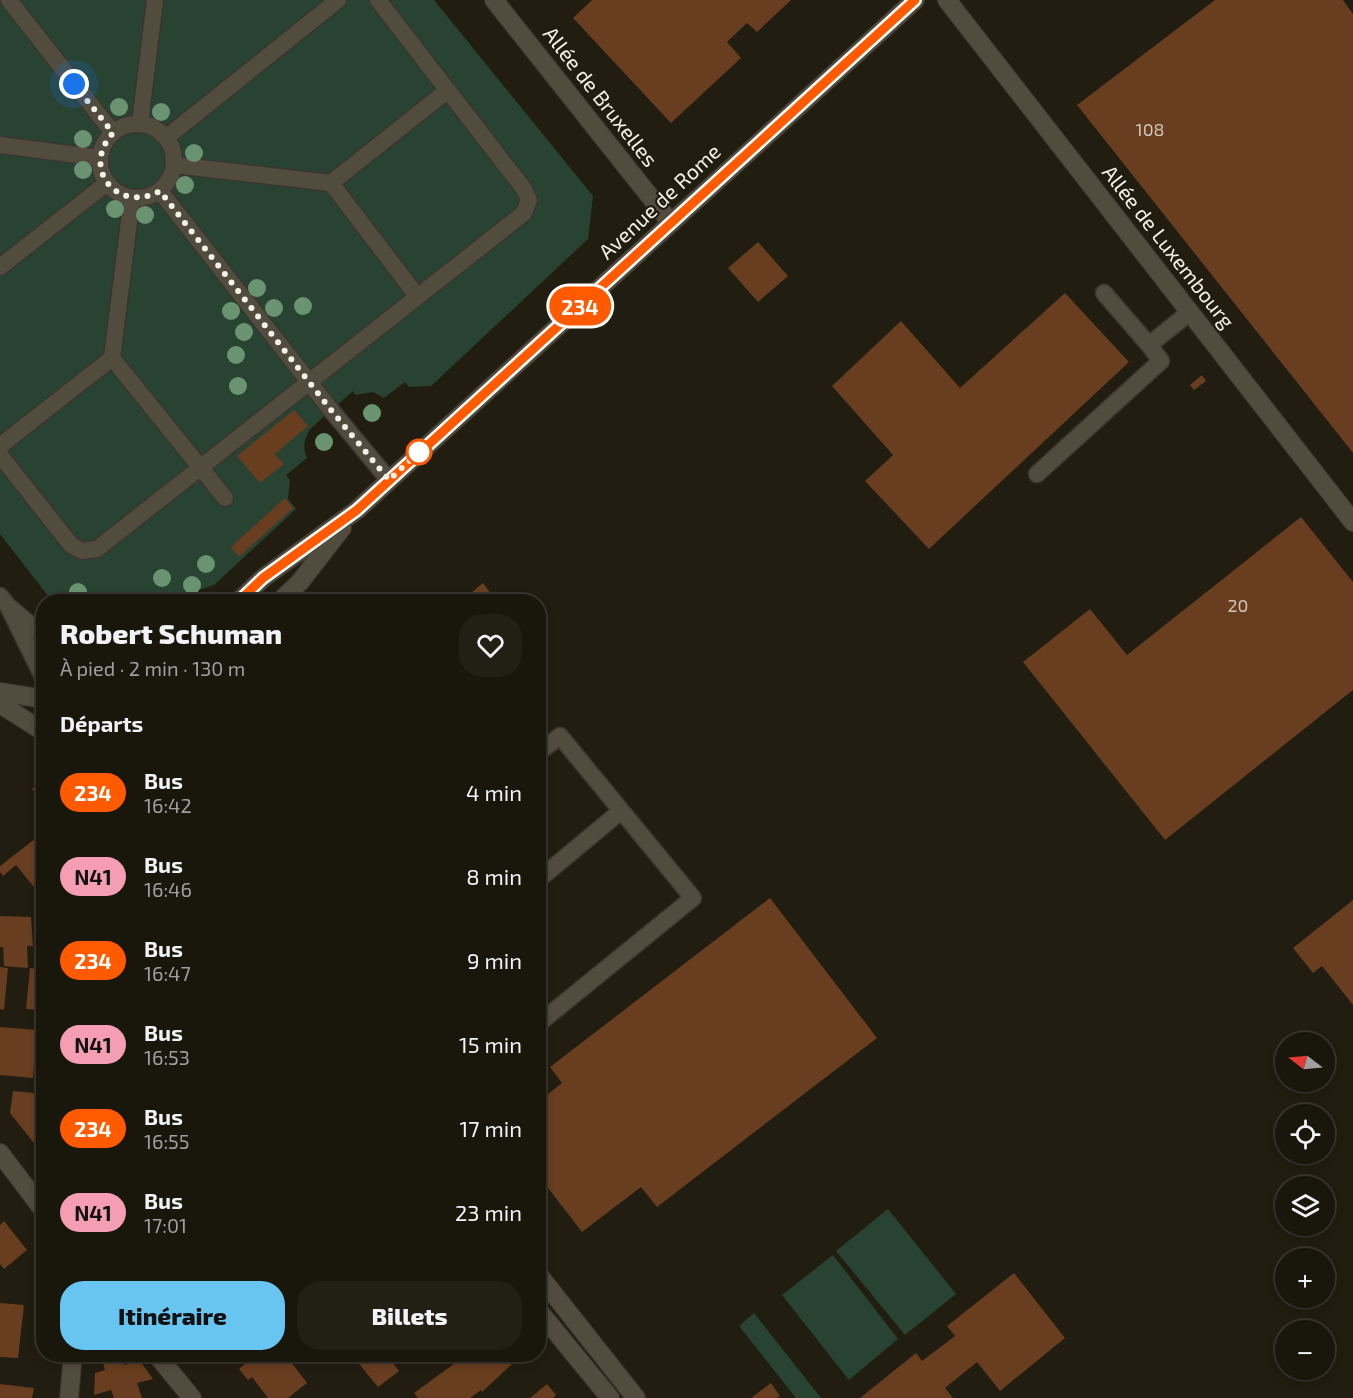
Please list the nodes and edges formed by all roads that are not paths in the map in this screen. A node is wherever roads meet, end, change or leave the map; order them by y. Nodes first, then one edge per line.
1 (9, 0) edge
2 (155, 0) edge
3 (338, 0) edge
4 (378, 0) edge
5 (494, 0) edge
6 (915, 0) edge
7 (947, 0) edge
8 (448, 90) junction
9 (140, 123) junction
10 (113, 133) junction
11 (166, 137) junction
12 (0, 145) edge
13 (100, 158) junction
14 (174, 165) junction
15 (107, 183) junction
16 (331, 183) junction
17 (160, 191) junction
18 (132, 198) junction
19 (671, 223) junction
20 (0, 267) edge
21 (1104, 293) dead end
22 (417, 297) junction
23 (1190, 312) junction
24 (1149, 345) junction
25 (112, 358) junction
26 (310, 382) junction
27 (0, 446) edge
28 (0, 455) edge
29 (201, 468) junction
30 (1036, 474) dead end
31 (389, 480) junction
32 (225, 498) dead end
33 (357, 510) junction
34 (1353, 522) edge
35 (246, 594) edge
36 (287, 594) edge
37 (4, 601) edge
38 (36, 629) edge
39 (36, 663) edge
40 (0, 692) edge
41 (36, 698) edge
42 (0, 704) edge
43 (36, 727) edge
44 (546, 747) edge
45 (621, 811) junction
46 (546, 873) edge
47 (546, 1017) edge
48 (0, 1153) edge
49 (0, 1177) edge
50 (20, 1179) junction
51 (36, 1200) edge
52 (546, 1284) edge
53 (546, 1320) edge
54 (73, 1362) edge
55 (163, 1362) edge
56 (69, 1398) edge
57 (192, 1398) edge
58 (610, 1398) edge
59 (636, 1398) edge

1 - 10 lane
2 - 9 lane
3 - 11 lane
4 - 8 lane
5 - 19 street, Allée de Bruxelles
6 - 19 street, Avenue de Rome
7 - 23 street, Allée de Luxembourg
8 - 16 lane
8 - 22 lane
9 - 10 lane
9 - 11 lane
10 - 13 lane
11 - 14 lane
12 - 13 lane
13 - 15 lane
14 - 16 lane
14 - 17 lane
15 - 18 lane
15 - 20 lane
16 - 22 lane
17 - 18 lane
17 - 26 lane
18 - 25 lane
19 - 31 street, Avenue de Rome
21 - 24 lane
22 - 26 lane
23 - 24 lane
23 - 34 street, Allée de Luxembourg
24 - 30 lane
25 - 27 lane
25 - 29 lane
26 - 29 lane
26 - 31 lane
28 - 29 lane
29 - 32 lane
31 - 33 street, Avenue de Rome
33 - 35 street, Avenue de Rome
33 - 36 street, Avenue de Rome
37 - 38 lane
37 - 39 lane
40 - 41 street
42 - 43 street
44 - 45 lane
45 - 46 lane
45 - 47 lane
48 - 50 street
49 - 50 street
50 - 51 street
52 - 59 street
53 - 58 street
54 - 56 street
55 - 57 street

